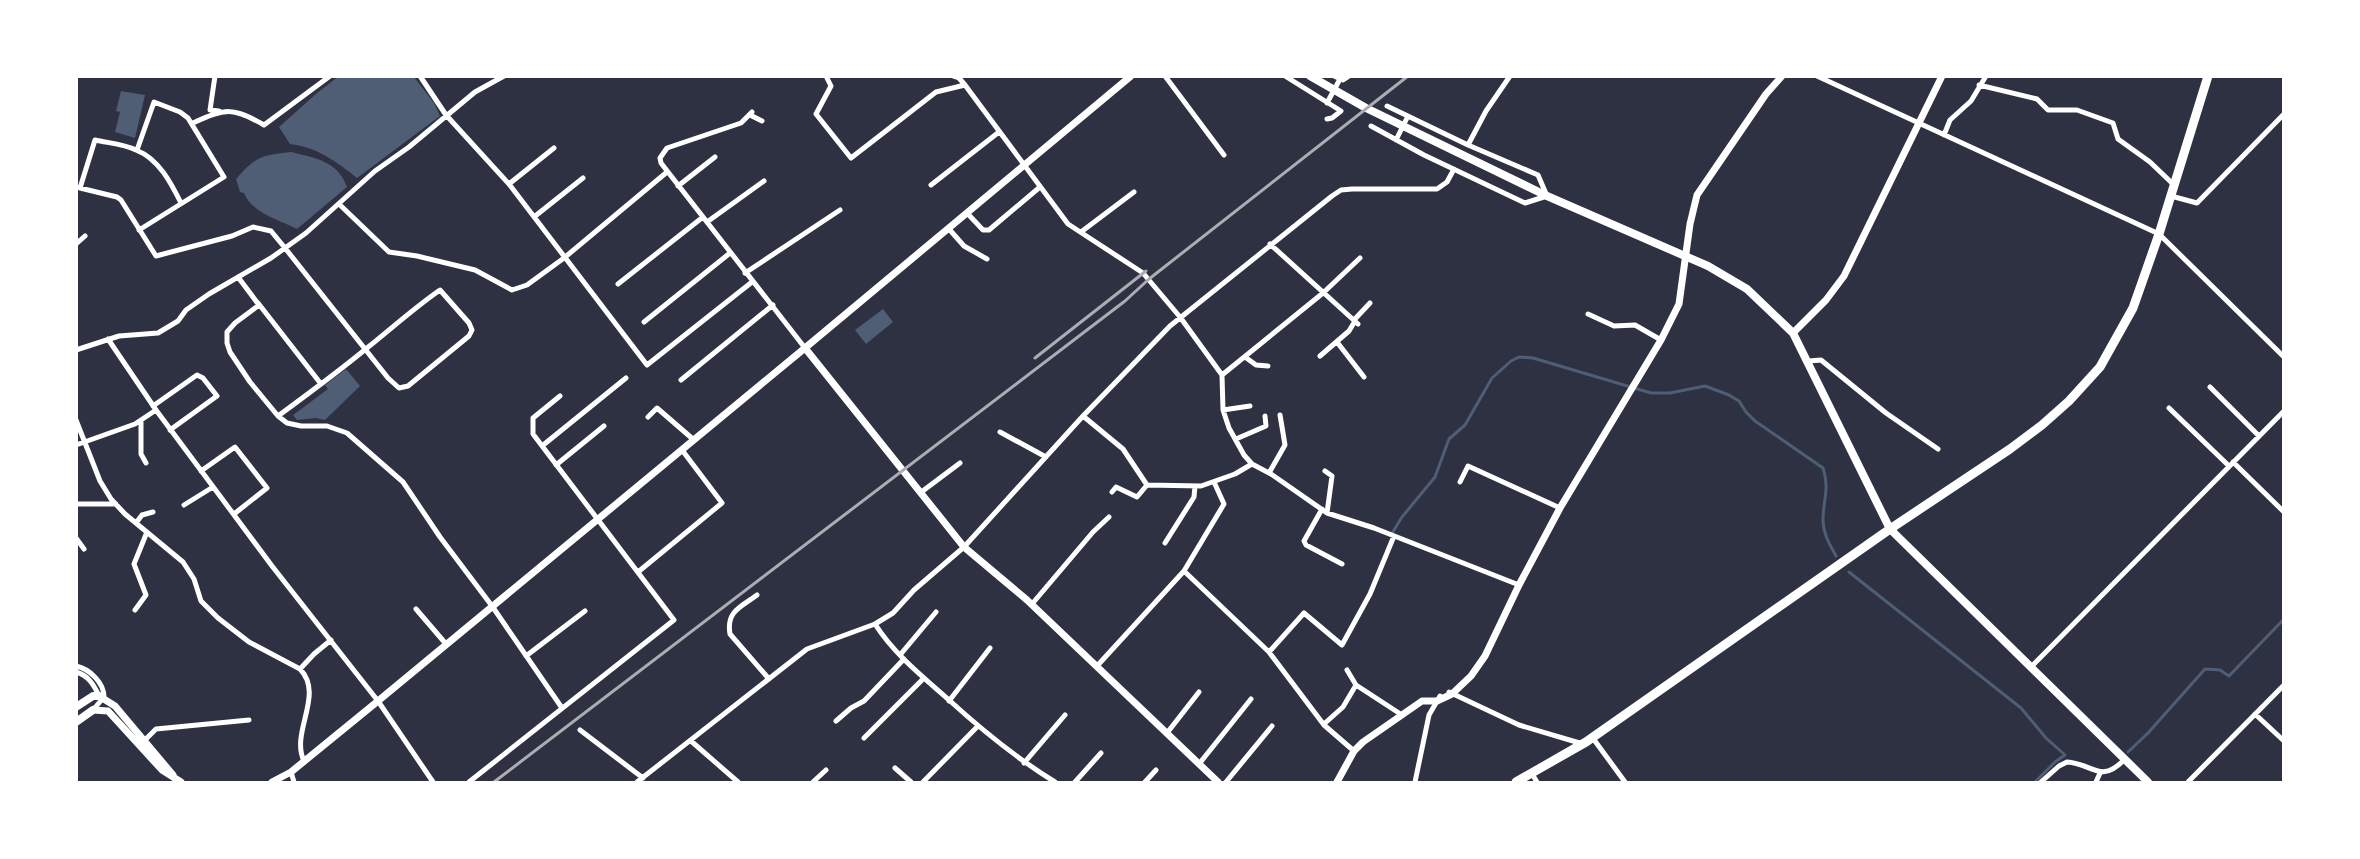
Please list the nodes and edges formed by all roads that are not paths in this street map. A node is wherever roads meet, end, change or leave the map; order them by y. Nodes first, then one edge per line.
1 (215, 76) edge
2 (330, 76) edge
3 (420, 76) edge
4 (504, 76) edge
5 (826, 76) edge
6 (953, 76) edge
7 (1131, 76) edge
8 (1165, 76) edge
9 (1285, 76) edge
10 (1310, 76) edge
11 (1349, 76) edge
12 (1510, 76) edge
13 (1782, 76) edge
14 (1818, 76) edge
15 (1942, 76) edge
16 (1986, 76) edge
17 (2208, 76) edge
18 (1337, 78) edge
19 (964, 81) edge
20 (1979, 85) junction
21 (1327, 103) junction
22 (1387, 106) dead end
23 (227, 111) junction
24 (2283, 114) edge
25 (446, 115) junction
26 (1408, 116) junction
27 (1327, 119) dead end
28 (762, 121) dead end
29 (193, 123) junction
30 (1920, 123) junction
31 (1371, 126) dead end
32 (999, 132) junction
33 (1944, 135) junction
34 (1396, 140) junction
35 (1468, 145) junction
36 (554, 148) dead end
37 (137, 150) junction
38 (1224, 155) dead end
39 (715, 157) dead end
40 (1024, 166) junction
41 (1454, 170) junction
42 (667, 172) junction
43 (583, 178) dead end
44 (764, 181) dead end
45 (509, 184) junction
46 (931, 185) dead end
47 (2174, 185) junction
48 (678, 186) junction
49 (1040, 187) junction
50 (1134, 192) dead end
51 (2171, 195) junction
52 (1547, 196) junction
53 (182, 203) junction
54 (339, 204) junction
55 (840, 210) dead end
56 (967, 213) junction
57 (534, 217) junction
58 (705, 220) junction
59 (949, 229) junction
60 (139, 230) junction
61 (1081, 232) junction
62 (2159, 234) junction
63 (85, 236) dead end
64 (76, 244) edge
65 (1270, 244) junction
66 (285, 248) junction
67 (730, 253) junction
68 (1686, 256) junction
69 (564, 258) junction
70 (1360, 258) dead end
71 (987, 259) dead end
72 (745, 273) junction
73 (238, 277) junction
74 (752, 282) junction
75 (618, 284) dead end
76 (1323, 293) junction
77 (258, 303) junction
78 (1370, 303) dead end
79 (773, 305) junction
80 (1588, 314) dead end
81 (1180, 317) junction
82 (644, 322) dead end
83 (1356, 322) junction
84 (1793, 333) junction
85 (108, 339) junction
86 (1660, 340) junction
87 (1337, 342) junction
88 (805, 348) junction
89 (76, 350) edge
90 (365, 350) junction
91 (1320, 356) dead end
92 (1245, 357) junction
93 (2283, 357) edge
94 (1809, 361) junction
95 (1268, 366) dead end
96 (1222, 375) junction
97 (1364, 377) dead end
98 (626, 378) dead end
99 (681, 380) dead end
100 (321, 384) junction
101 (2210, 387) dead end
102 (560, 396) dead end
103 (1250, 406) dead end
104 (154, 408) junction
105 (2169, 408) dead end
106 (1223, 410) junction
107 (2283, 411) edge
108 (1280, 415) dead end
109 (278, 416) junction
110 (1083, 416) junction
111 (1265, 416) dead end
112 (648, 417) dead end
113 (76, 420) edge
114 (141, 420) junction
115 (604, 426) dead end
116 (170, 430) junction
117 (1000, 432) dead end
118 (2259, 436) junction
119 (1236, 439) junction
120 (694, 440) junction
121 (84, 442) junction
122 (76, 445) edge
123 (542, 446) junction
124 (1938, 449) dead end
125 (682, 450) junction
126 (1046, 457) junction
127 (146, 463) dead end
128 (960, 463) dead end
129 (1252, 464) junction
130 (2231, 464) junction
131 (556, 465) junction
132 (201, 471) junction
133 (1325, 471) dead end
134 (1269, 472) junction
135 (1214, 482) junction
136 (1460, 482) dead end
137 (1147, 484) junction
138 (1195, 486) junction
139 (213, 487) junction
140 (1112, 492) dead end
141 (920, 493) junction
142 (76, 504) edge
143 (116, 504) junction
144 (184, 505) dead end
145 (1560, 508) junction
146 (1324, 511) junction
147 (153, 512) dead end
148 (2283, 512) edge
149 (234, 514) junction
150 (1109, 517) dead end
151 (599, 520) junction
152 (136, 523) junction
153 (1890, 529) junction
154 (147, 532) junction
155 (1394, 536) junction
156 (76, 538) edge
157 (1165, 543) dead end
158 (964, 548) junction
159 (84, 549) dead end
160 (1342, 564) dead end
161 (1184, 571) junction
162 (638, 572) junction
163 (1519, 585) junction
164 (757, 595) dead end
165 (1032, 604) junction
166 (492, 606) junction
167 (416, 609) dead end
168 (135, 610) dead end
169 (585, 611) dead end
170 (936, 612) dead end
171 (875, 624) junction
172 (331, 640) junction
173 (446, 644) junction
174 (990, 648) dead end
175 (1269, 652) junction
176 (526, 656) junction
177 (902, 657) junction
178 (76, 666) edge
179 (1097, 666) junction
180 (2030, 668) junction
181 (300, 669) junction
182 (1347, 670) dead end
183 (76, 672) edge
184 (769, 679) junction
185 (924, 679) junction
186 (1356, 685) junction
187 (2283, 685) edge
188 (1199, 692) dead end
189 (1450, 693) junction
190 (101, 697) junction
191 (1251, 699) dead end
192 (1438, 699) junction
193 (378, 701) junction
194 (949, 701) junction
195 (76, 707) edge
196 (562, 708) junction
197 (93, 710) junction
198 (2255, 714) junction
199 (1065, 715) dead end
200 (1402, 715) junction
201 (249, 720) dead end
202 (836, 721) dead end
203 (76, 722) edge
204 (1324, 724) junction
205 (1272, 726) dead end
206 (977, 727) junction
207 (580, 730) dead end
208 (1167, 733) junction
209 (1592, 737) junction
210 (864, 738) dead end
211 (144, 741) junction
212 (691, 741) junction
213 (2283, 741) edge
214 (1583, 744) junction
215 (1354, 751) junction
216 (1101, 753) dead end
217 (2124, 760) junction
218 (304, 761) junction
219 (1024, 763) junction
220 (1199, 764) junction
221 (895, 768) dead end
222 (826, 770) dead end
223 (1156, 770) dead end
224 (291, 772) junction
225 (2100, 773) junction
226 (643, 778) junction
227 (1535, 778) edge
228 (179, 781) edge
229 (272, 783) edge
230 (294, 783) edge
231 (433, 783) edge
232 (469, 783) edge
233 (637, 783) edge
234 (738, 783) edge
235 (813, 783) edge
236 (911, 783) edge
237 (923, 783) edge
238 (1055, 783) edge
239 (1075, 783) edge
240 (1145, 783) edge
241 (1218, 783) edge
242 (1226, 783) edge
243 (1337, 783) edge
244 (1415, 783) edge
245 (1516, 783) edge
246 (1625, 783) edge
247 (2041, 783) edge
248 (2096, 783) edge
249 (2148, 783) edge
250 (2188, 783) edge

1 - 23 street
2 - 23 street
3 - 25 street
4 - 25 street
5 - 19 street
6 - 19 street
7 - 40 street
8 - 38 street
9 - 21 street
10 - 52 main road
11 - 18 street
12 - 35 street
13 - 68 street
14 - 30 street
15 - 30 street
16 - 20 street
17 - 47 highway
18 - 21 street
19 - 32 street
20 - 33 street
20 - 47 street
21 - 27 street
22 - 26 street
23 - 29 street
24 - 51 street
25 - 45 street
25 - 54 street
26 - 34 street
26 - 35 street
28 - 42 street
29 - 37 street
29 - 53 street
30 - 33 street
30 - 84 street
31 - 34 street
32 - 40 street
32 - 46 street
33 - 62 street
34 - 41 street
35 - 52 street
36 - 45 street
37 - 53 street
37 - 60 street
39 - 48 street
40 - 49 street
40 - 56 street
41 - 52 street
41 - 65 street
42 - 48 street
42 - 69 street
43 - 57 street
44 - 58 street
45 - 57 street
47 - 51 highway
48 - 58 street
49 - 56 street
49 - 61 street
50 - 61 street
51 - 62 highway
52 - 68 main road
53 - 60 street
54 - 66 street
54 - 69 street
55 - 72 street
56 - 59 street
57 - 69 street
58 - 67 street
58 - 75 street
59 - 71 street
59 - 88 street
60 - 66 street
61 - 81 street
62 - 93 street
62 - 153 highway
63 - 64 street
65 - 76 street
65 - 81 street
66 - 73 street
66 - 90 street
67 - 72 street
67 - 82 street
68 - 84 main road
68 - 86 street
69 - 74 street
70 - 76 street
72 - 74 street
73 - 77 street
73 - 85 street
74 - 79 street
76 - 83 street
76 - 92 street
77 - 100 street
77 - 109 street
78 - 83 street
79 - 88 street
79 - 99 street
80 - 86 street
81 - 96 street
81 - 110 street
83 - 87 street
84 - 94 main road
85 - 89 street
85 - 104 street
86 - 145 street
87 - 91 street
87 - 97 street
88 - 120 street
88 - 141 street
90 - 90 street
90 - 100 street
92 - 95 street
92 - 96 street
94 - 124 street
94 - 153 main road
96 - 106 street
98 - 123 street
100 - 109 street
101 - 118 street
102 - 123 street
103 - 106 street
104 - 114 street
104 - 116 street
104 - 116 street
105 - 130 street
106 - 119 street
107 - 118 street
108 - 134 street
109 - 166 street
110 - 126 street
110 - 137 street
111 - 119 street
112 - 120 street
113 - 121 street
114 - 121 street
114 - 127 street
115 - 131 street
116 - 132 street
117 - 126 street
118 - 130 street
119 - 129 street
120 - 125 street
121 - 122 street
121 - 143 street
123 - 131 street
125 - 151 street
125 - 162 street
126 - 158 street
128 - 141 street
129 - 134 street
129 - 135 street
130 - 148 street
130 - 180 street
131 - 151 street
132 - 139 street
132 - 149 street
133 - 146 street
134 - 146 street
135 - 138 street
135 - 161 street
136 - 145 street
137 - 138 street
137 - 140 street
138 - 157 street
139 - 144 street
139 - 149 street
141 - 158 street
142 - 143 street
143 - 152 street
145 - 163 street
146 - 155 street
146 - 160 street
147 - 152 street
149 - 172 street
150 - 165 street
151 - 162 street
151 - 166 street
152 - 154 street
153 - 180 main road
153 - 209 highway
154 - 168 street
154 - 181 street
155 - 163 street
155 - 175 street
156 - 159 street
158 - 165 street
158 - 171 street
161 - 175 street
161 - 179 street
162 - 196 street
163 - 189 street
164 - 184 street
165 - 179 street
166 - 173 street
166 - 176 street
167 - 173 street
169 - 176 street
170 - 177 street
171 - 177 street
171 - 184 street
172 - 181 street
172 - 193 street
173 - 193 street
174 - 194 street
175 - 204 street
176 - 196 street
177 - 185 street
177 - 202 street
178 - 190 street
179 - 208 street
180 - 217 main road
181 - 218 street
182 - 186 street
183 - 190 street
184 - 212 street
185 - 194 street
185 - 210 street
186 - 200 street
186 - 204 street
187 - 198 street
188 - 208 street
189 - 192 street
189 - 214 street
190 - 195 main road
190 - 197 street
190 - 211 street
191 - 220 street
192 - 200 street
192 - 244 street
193 - 218 street
193 - 231 street
194 - 206 street
196 - 232 street
197 - 203 main road
197 - 228 street
198 - 213 street
198 - 250 street
199 - 219 street
200 - 215 street
201 - 211 street
204 - 215 street
205 - 242 street
206 - 219 street
206 - 237 street
207 - 226 street
208 - 220 street
209 - 214 highway
209 - 246 street
211 - 228 street
212 - 226 street
212 - 234 street
214 - 227 highway
215 - 243 street
216 - 239 street
217 - 225 street
217 - 249 main road
218 - 224 street
219 - 238 street
220 - 241 street
221 - 236 street
222 - 235 street
223 - 240 street
224 - 229 street
224 - 230 street
225 - 247 street
225 - 248 street
226 - 233 street
227 - 245 highway

